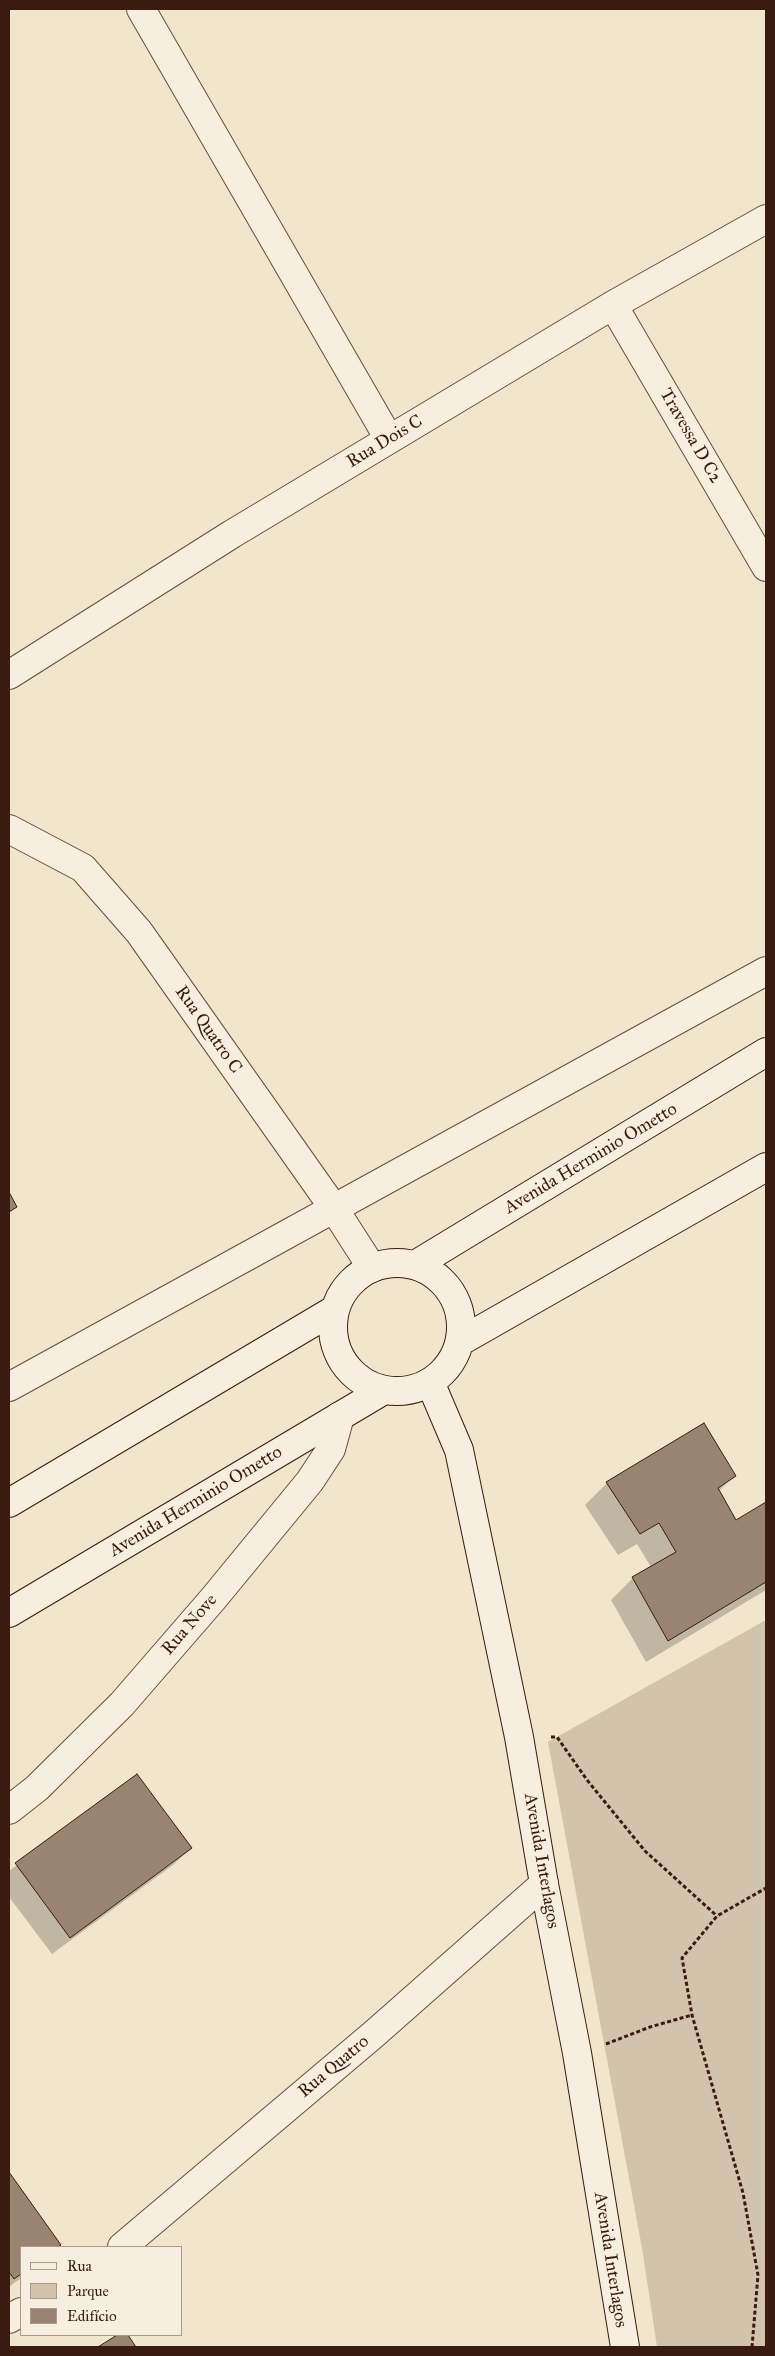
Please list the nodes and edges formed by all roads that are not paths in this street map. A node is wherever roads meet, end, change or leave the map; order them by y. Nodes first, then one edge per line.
1 (140, 9) edge
2 (766, 219) edge
3 (613, 305) junction
4 (389, 439) junction
5 (766, 567) edge
6 (9, 674) edge
7 (9, 828) edge
8 (766, 971) edge
9 (766, 1052) edge
10 (766, 1167) edge
11 (333, 1207) junction
12 (415, 1264) junction
13 (372, 1268) junction
14 (334, 1310) junction
15 (461, 1341) junction
16 (430, 1382) junction
17 (9, 1387) edge
18 (384, 1390) junction
19 (340, 1416) junction
20 (9, 1503) edge
21 (9, 1613) edge
22 (9, 1810) edge
23 (544, 1884) junction
24 (123, 2246) edge
25 (20, 2313) edge
26 (9, 2320) edge
27 (625, 2347) edge

1 - 4 street
2 - 3 street, Rua Dois C
3 - 4 street, Rua Dois C
3 - 5 street, Travessa D C2
4 - 6 street, Rua Dois C
7 - 11 street, Rua Quatro C
8 - 11 street
9 - 12 street, Avenida Herminio Ometto
10 - 15 street
11 - 13 street, Rua Quatro C
11 - 17 street
12 - 13 street
12 - 15 street
13 - 14 street
14 - 18 street
14 - 20 street
15 - 16 street
16 - 18 street
16 - 23 street, Avenida Interlagos
18 - 19 street, Avenida Herminio Ometto
19 - 21 street, Avenida Herminio Ometto
19 - 22 street, Rua Nove
23 - 24 street, Rua Quatro
23 - 27 street, Avenida Interlagos
25 - 26 street

